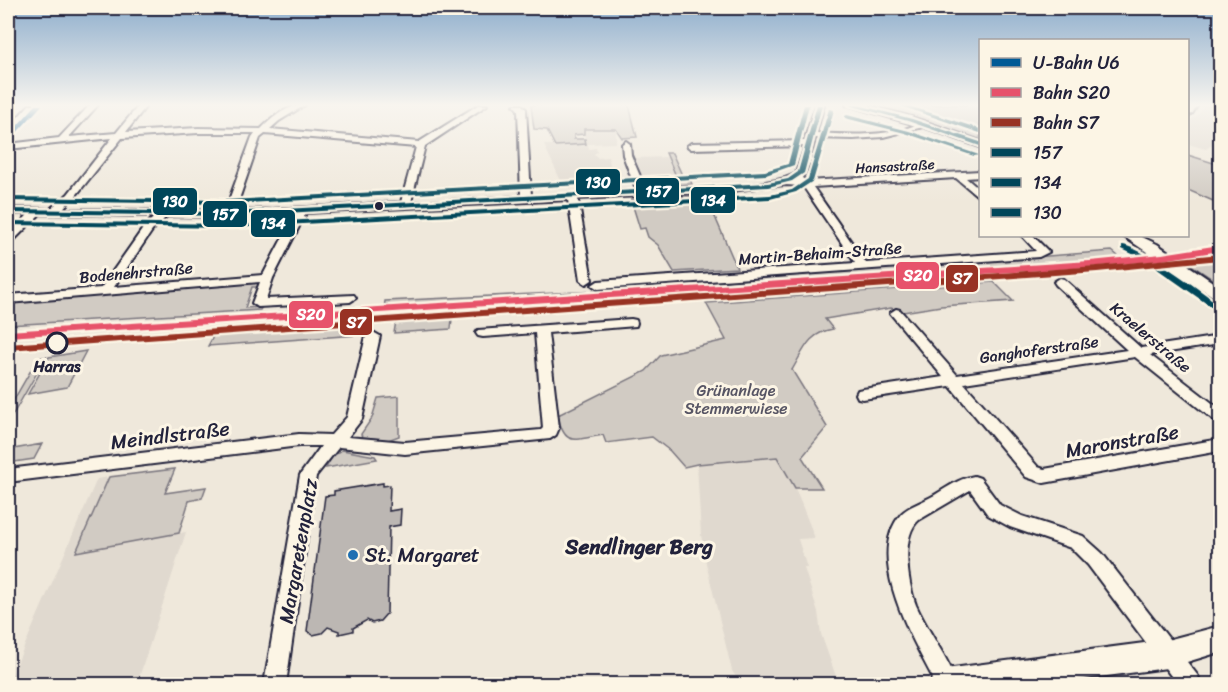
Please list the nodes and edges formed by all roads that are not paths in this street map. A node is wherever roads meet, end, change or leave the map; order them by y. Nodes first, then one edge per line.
1 (64, 137) edge
2 (96, 137) edge
3 (116, 137) edge
4 (256, 137) edge
5 (333, 137) edge
6 (433, 137) edge
7 (523, 137) edge
8 (828, 137) edge
9 (961, 137) edge
10 (810, 139) junction
11 (61, 141) junction
12 (626, 144) dead end
13 (979, 144) edge
14 (421, 145) junction
15 (8, 146) edge
16 (691, 146) dead end
17 (979, 174) edge
18 (959, 176) junction
19 (801, 179) junction
20 (642, 193) junction
21 (979, 193) edge
22 (573, 197) junction
23 (526, 200) junction
24 (405, 206) junction
25 (38, 210) junction
26 (8, 211) edge
27 (53, 211) junction
28 (302, 211) junction
29 (164, 213) junction
30 (229, 214) junction
31 (1028, 237) edge
32 (1132, 237) edge
33 (1140, 237) edge
34 (8, 240) edge
35 (1152, 247) junction
36 (863, 266) junction
37 (267, 278) junction
38 (586, 280) dead end
39 (1060, 282) dead end
40 (598, 285) dead end
41 (105, 291) junction
42 (1221, 294) edge
43 (350, 298) dead end
44 (8, 299) edge
45 (896, 313) dead end
46 (631, 323) dead end
47 (541, 329) junction
48 (483, 333) dead end
49 (373, 336) dead end
50 (1221, 340) edge
51 (1139, 353) junction
52 (952, 380) junction
53 (863, 394) dead end
54 (1221, 417) edge
55 (338, 440) junction
56 (1221, 445) edge
57 (8, 476) edge
58 (1221, 639) edge
59 (1167, 654) junction
60 (275, 684) edge
61 (946, 684) edge
62 (1190, 684) edge

1 - 11 street
2 - 11 street
3 - 27 street
4 - 30 street
5 - 14 street
6 - 14 street
7 - 23 street
8 - 10 street
9 - 13 street
10 - 16 street
10 - 19 street
11 - 15 street
12 - 20 street
14 - 24 street
17 - 18 street, Hansastraße
18 - 19 street, Hansastraße
18 - 21 street
19 - 20 street, Hansastraße
19 - 36 street
20 - 22 street, Hansastraße
22 - 23 street, Hansastraße
22 - 38 street
23 - 24 street, Hansastraße
24 - 28 street, Hansastraße
25 - 26 street, Hansastraße
25 - 27 street, Hansastraße
25 - 34 street
27 - 29 street, Hansastraße
28 - 30 street, Hansastraße
28 - 37 street
29 - 30 street, Hansastraße
29 - 41 street
31 - 36 street, Martin-Behaim-Straße
32 - 35 main road
33 - 35 main road
35 - 42 main road
36 - 40 street, Martin-Behaim-Straße
37 - 41 street, Bodenehrstraße
37 - 43 street
39 - 51 street, Kraelerstraße
41 - 44 street, Bodenehrstraße
45 - 52 street
46 - 47 street
47 - 48 street
47 - 55 street
49 - 55 street, Margaretenplatz
50 - 51 street, Ganghoferstraße
51 - 52 street, Ganghoferstraße
51 - 54 street, Kraelerstraße
52 - 53 street, Ganghoferstraße
52 - 56 street, Maronstraße
55 - 57 street, Meindlstraße
55 - 60 street, Margaretenplatz
58 - 59 main road
59 - 61 main road
59 - 61 street
59 - 62 street

